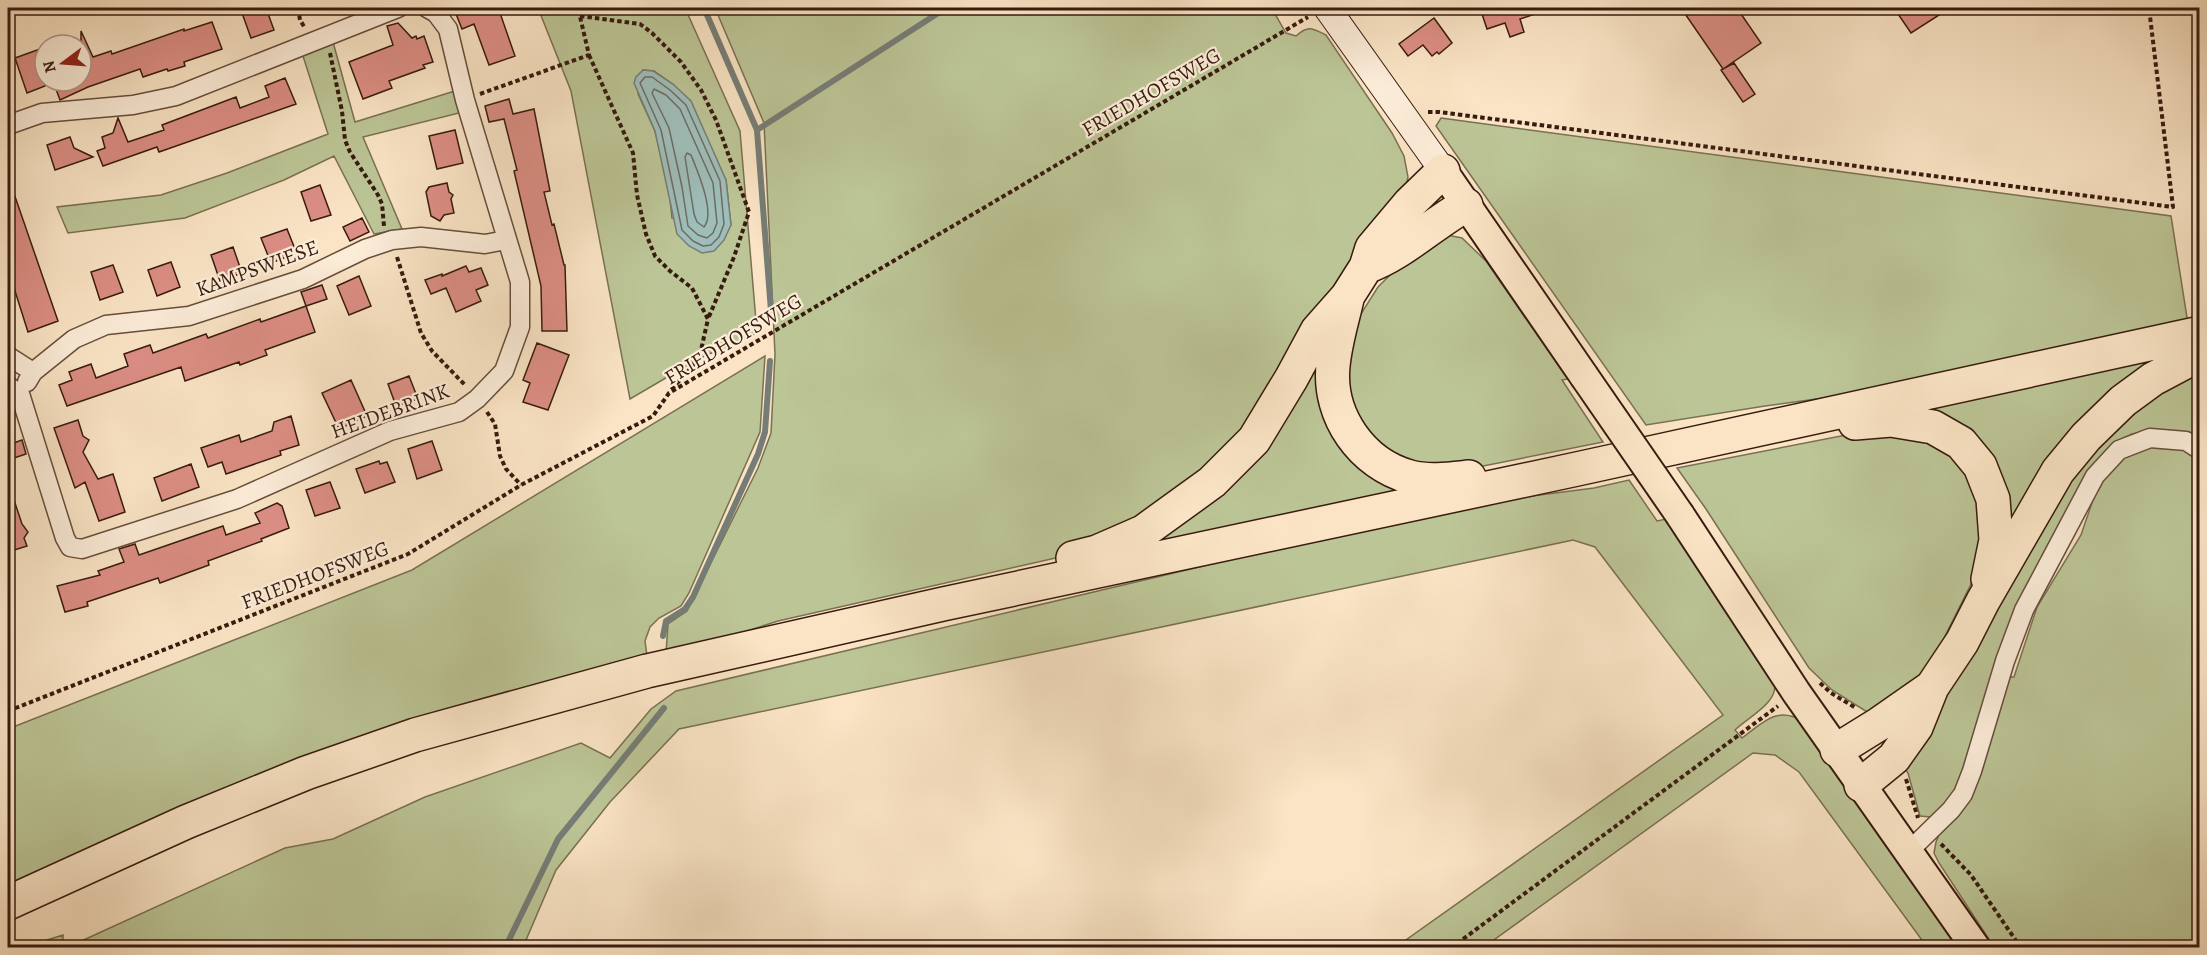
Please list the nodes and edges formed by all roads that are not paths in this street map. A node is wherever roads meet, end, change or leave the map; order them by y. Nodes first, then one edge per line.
1 (398, 8) edge
2 (427, 8) edge
3 (1320, 10) edge
4 (8, 125) edge
5 (1443, 171) junction
6 (1466, 205) junction
7 (506, 240) junction
8 (1366, 267) junction
9 (1347, 297) junction
10 (2199, 333) edge
11 (2199, 354) edge
12 (8, 356) edge
13 (33, 372) junction
14 (14, 390) edge
15 (1737, 433) junction
16 (2199, 450) edge
17 (1577, 470) junction
18 (1983, 602) junction
19 (943, 604) junction
20 (1932, 687) junction
21 (1838, 750) junction
22 (1861, 785) junction
23 (1909, 851) junction
24 (8, 903) edge
25 (1976, 948) edge

1 - 4 street
2 - 7 street, HEIDEBRINK
3 - 5 main road
5 - 6 main road
5 - 8 highway
6 - 8 highway
6 - 21 main road, bridge
7 - 13 street, KAMPSWIESE
7 - 14 street, HEIDEBRINK
8 - 9 highway
9 - 17 highway
9 - 19 highway
10 - 15 highway
11 - 18 highway
12 - 13 street
13 - 14 street, HEIDEBRINK
15 - 17 highway
15 - 18 highway
16 - 23 street
17 - 19 highway
18 - 20 highway
19 - 24 highway
20 - 21 highway
20 - 22 highway
21 - 22 main road
22 - 23 main road
23 - 25 main road

